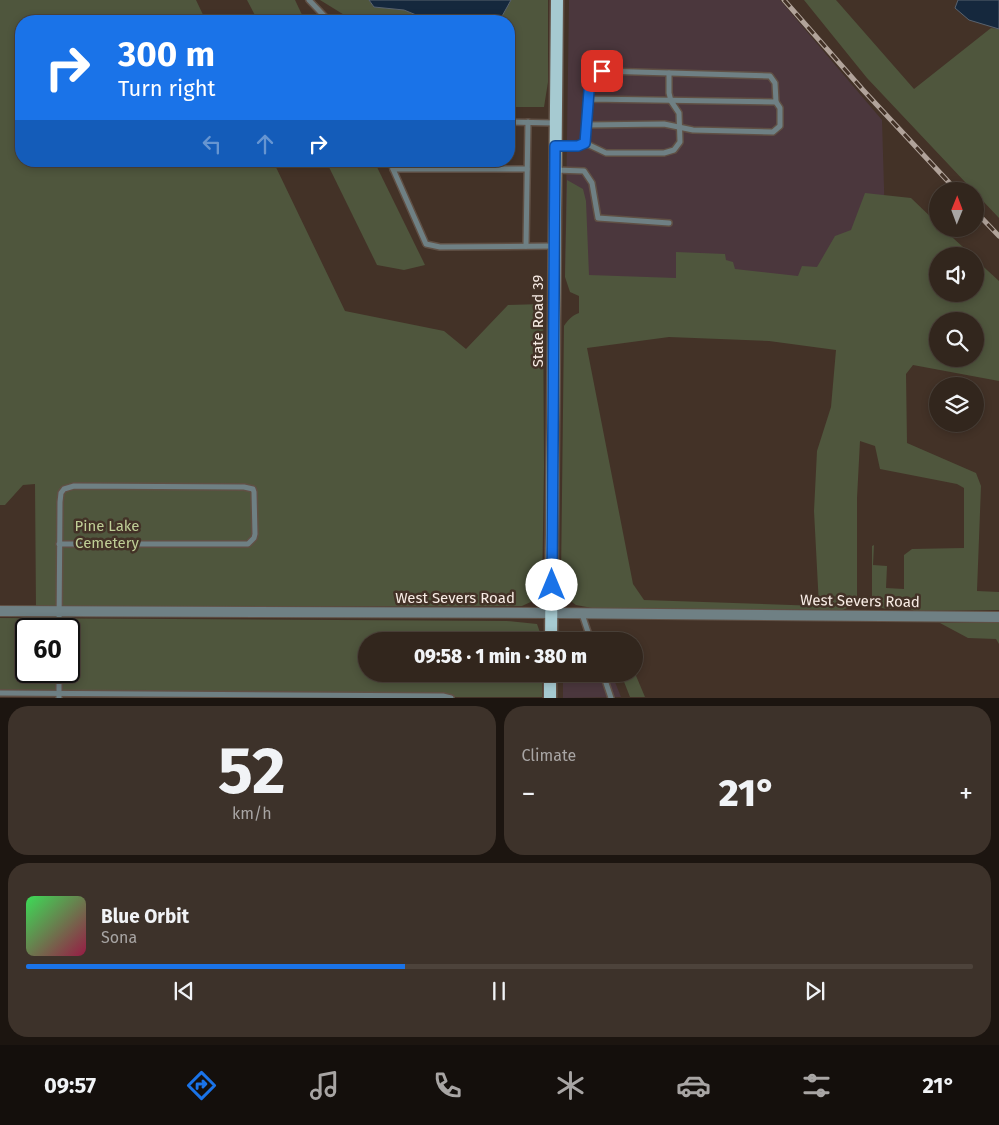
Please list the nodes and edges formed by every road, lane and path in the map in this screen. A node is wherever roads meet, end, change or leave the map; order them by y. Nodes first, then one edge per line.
1 (309, 0) edge
2 (557, 0) edge
3 (323, 15) edge
4 (670, 73) junction
5 (590, 99) junction
6 (671, 101) junction
7 (776, 102) junction
8 (515, 122) edge
9 (528, 122) junction
10 (555, 123) junction
11 (587, 124) junction
12 (679, 126) junction
13 (585, 143) junction
14 (555, 146) junction
15 (393, 169) joint
16 (527, 169) junction
17 (555, 170) junction
18 (669, 223) dead end
19 (526, 246) junction
20 (554, 246) junction
21 (59, 544) junction
22 (0, 611) edge
23 (59, 612) junction
24 (551, 613) junction
25 (582, 614) junction
26 (999, 617) edge
27 (59, 618) edge
28 (550, 632) edge
29 (589, 632) edge
30 (550, 682) edge
31 (606, 682) edge
32 (59, 683) edge
33 (0, 694) edge
34 (59, 696) edge
35 (243, 696) edge
36 (451, 698) edge
37 (550, 698) edge
38 (611, 698) edge

1 - 3 lane
2 - 10 main road, State Road 39
4 - 5 lane
4 - 6 lane
4 - 7 lane
5 - 6 lane
5 - 11 lane
6 - 7 lane
6 - 12 lane
7 - 12 lane
8 - 9 lane
9 - 10 lane
9 - 16 lane
10 - 14 main road, State Road 39
11 - 12 lane
11 - 13 lane
12 - 13 lane
13 - 14 lane
14 - 17 main road, State Road 39
15 - 16 lane
15 - 19 lane
16 - 19 lane
17 - 18 lane
17 - 20 main road, State Road 39
19 - 20 lane
20 - 24 main road, State Road 39
21 - 21 lane
21 - 23 lane
22 - 23 street, West Severs Road
23 - 24 street, West Severs Road
23 - 27 lane
24 - 25 street, West Severs Road
24 - 28 main road, State Road 39
25 - 26 street, West Severs Road
25 - 29 lane
30 - 37 main road
31 - 38 lane
32 - 34 lane
33 - 34 lane
34 - 35 lane
35 - 36 lane

